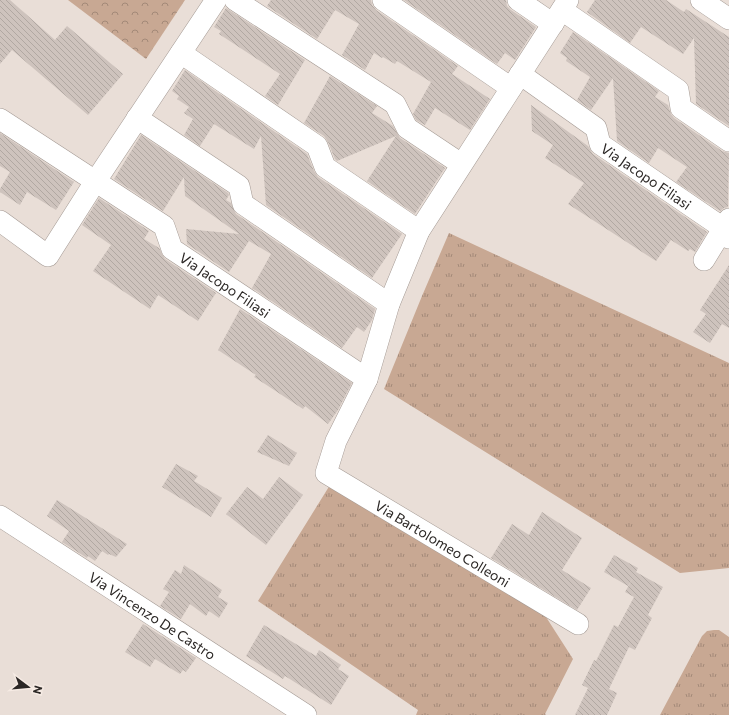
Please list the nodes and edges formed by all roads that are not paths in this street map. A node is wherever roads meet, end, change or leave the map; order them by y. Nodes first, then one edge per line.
1 (216, 0) edge
2 (235, 0) edge
3 (383, 0) edge
4 (518, 0) edge
5 (701, 0) edge
6 (561, 11) edge
7 (729, 19) edge
8 (181, 52) junction
9 (516, 81) junction
10 (137, 118) junction
11 (0, 119) edge
12 (729, 140) edge
13 (461, 164) junction
14 (95, 182) junction
15 (0, 221) edge
16 (727, 228) edge
17 (419, 231) junction
18 (704, 260) dead end
19 (390, 304) junction
20 (367, 379) junction
21 (0, 516) edge
22 (578, 624) dead end
23 (306, 715) edge

1 - 8 street
2 - 13 street
3 - 9 street, Via Jacopo Filiasi
4 - 6 street
5 - 7 street
6 - 9 street
6 - 12 street
8 - 10 street
8 - 17 street
9 - 13 street
9 - 16 street, Via Jacopo Filiasi
10 - 14 street
10 - 19 street
11 - 14 street, Via Jacopo Filiasi
13 - 17 street
14 - 15 street
14 - 20 street, Via Jacopo Filiasi
16 - 18 street, Via Jacopo Filiasi
17 - 19 street
19 - 20 street
20 - 22 street, Via Bartolomeo Colleoni
21 - 23 street, Via Vincenzo De Castro

